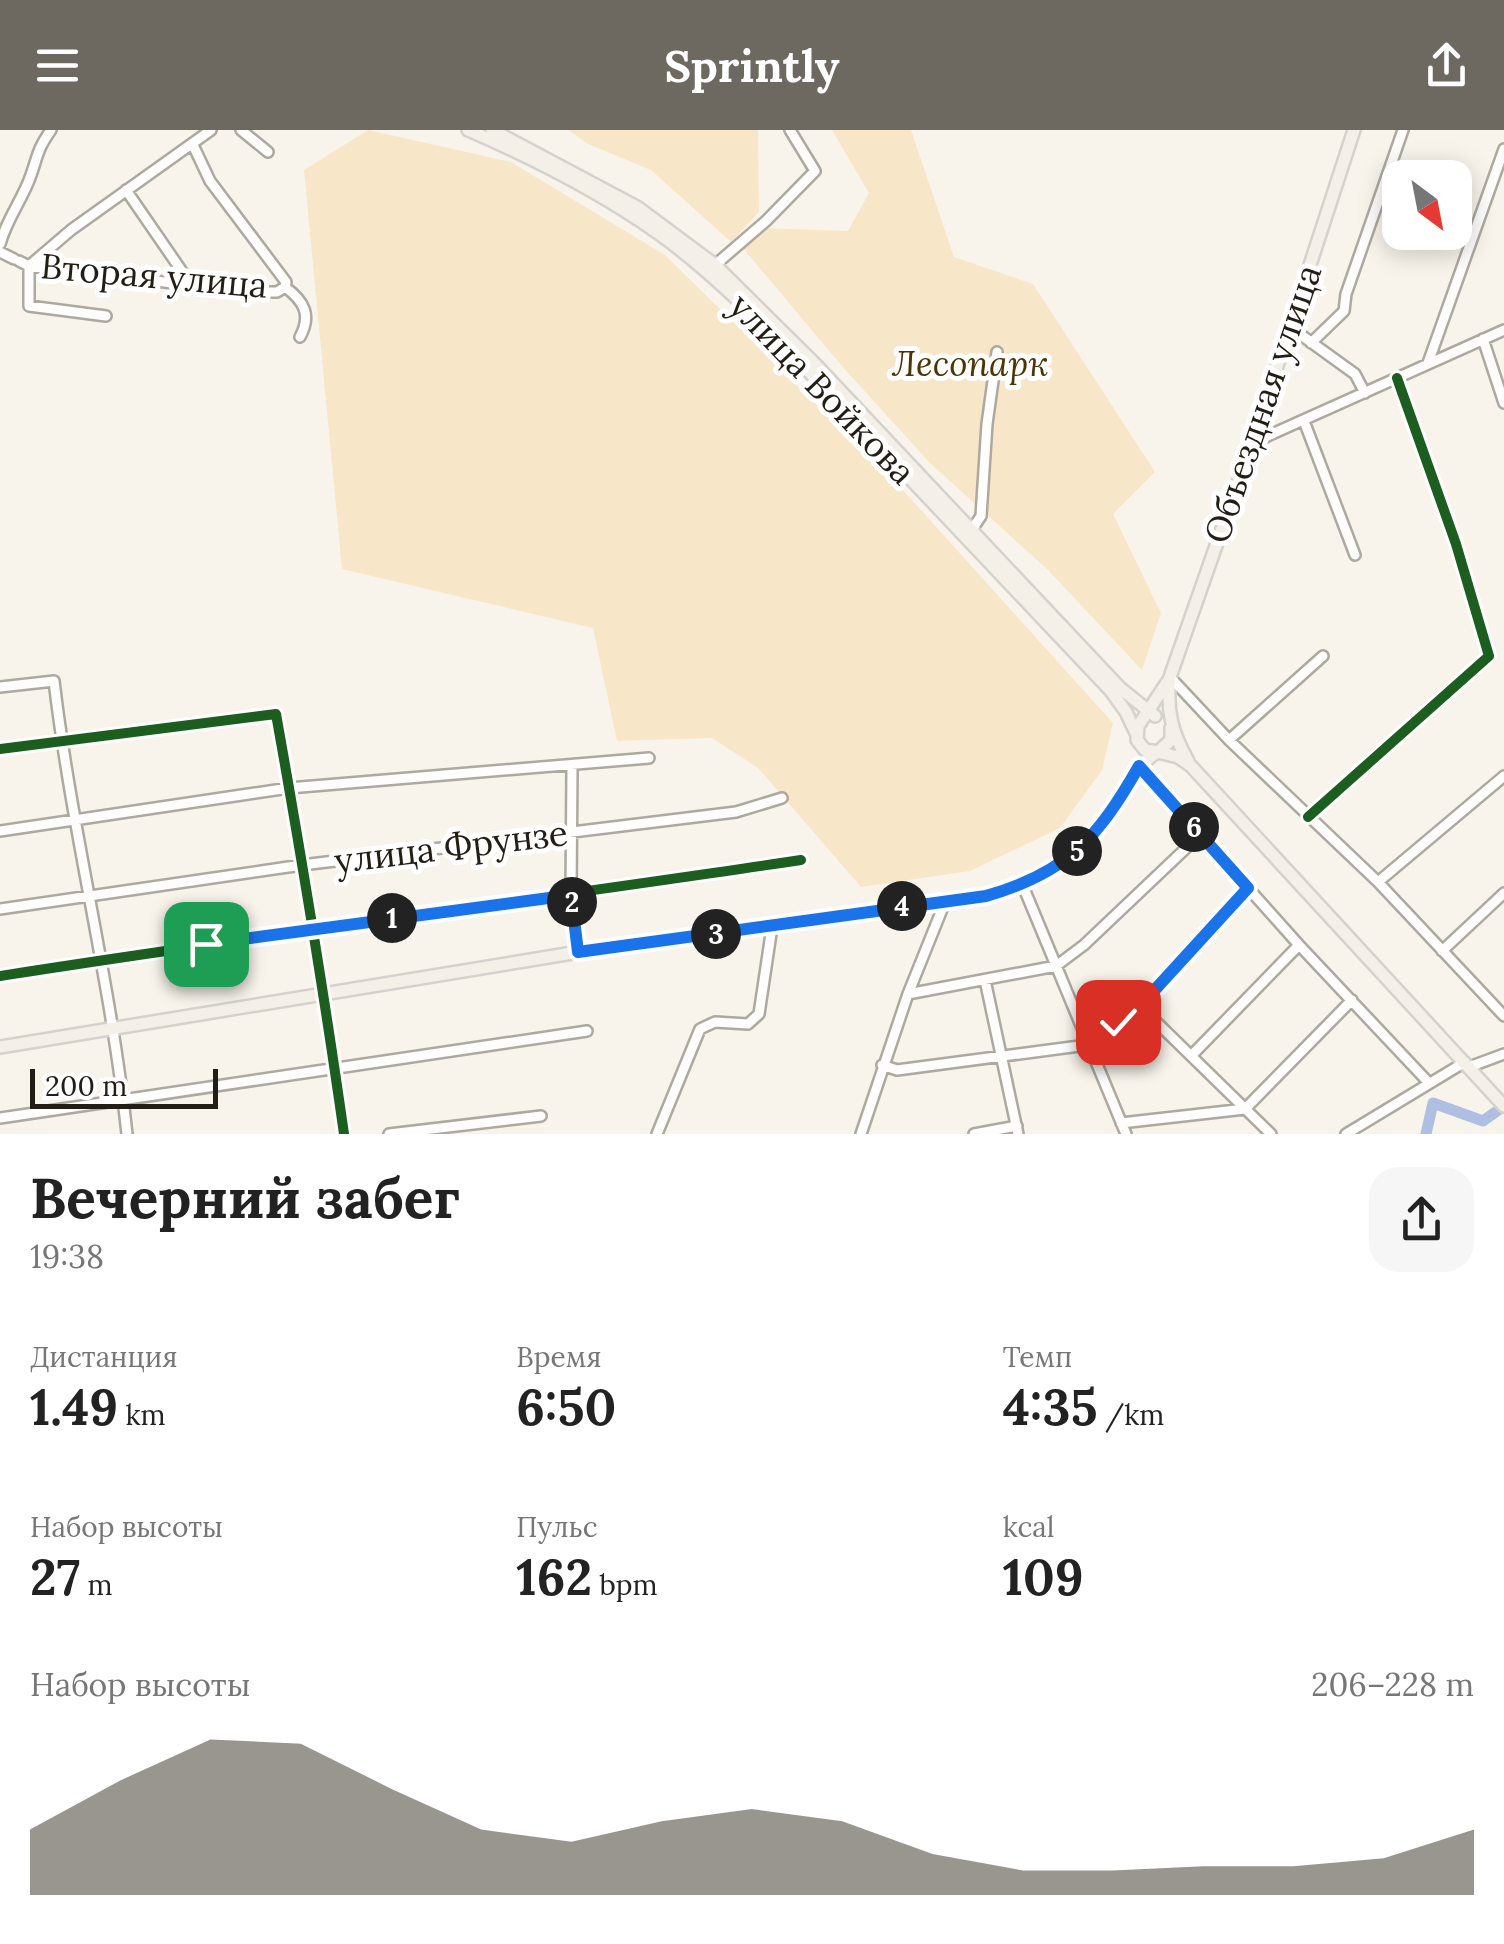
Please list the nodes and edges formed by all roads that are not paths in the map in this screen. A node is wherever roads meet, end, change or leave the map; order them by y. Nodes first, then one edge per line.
1 (51, 130) edge
2 (211, 130) edge
3 (242, 130) edge
4 (468, 130) edge
5 (492, 130) edge
6 (790, 130) edge
7 (1354, 130) edge
8 (1403, 130) edge
9 (192, 146) junction
10 (1504, 149) edge
11 (268, 152) dead end
12 (126, 190) junction
13 (0, 244) edge
14 (0, 252) edge
15 (21, 262) junction
16 (715, 265) junction
17 (285, 284) junction
18 (192, 286) junction
19 (106, 316) dead end
20 (1290, 327) junction
21 (1504, 330) edge
22 (300, 337) dead end
23 (1483, 339) junction
24 (1311, 343) junction
25 (996, 352) dead end
26 (1427, 364) junction
27 (1397, 378) junction
28 (1365, 394) junction
29 (1504, 403) edge
30 (1304, 421) junction
31 (1252, 443) junction
32 (971, 531) junction
33 (1355, 555) dead end
34 (1323, 656) dead end
35 (1170, 678) junction
36 (0, 688) edge
37 (1148, 715) junction
38 (1172, 730) junction
39 (1136, 737) junction
40 (1229, 740) junction
41 (61, 741) junction
42 (0, 749) edge
43 (1158, 752) junction
44 (649, 758) dead end
45 (1139, 766) junction
46 (1191, 766) junction
47 (572, 767) junction
48 (1504, 776) edge
49 (289, 788) junction
50 (782, 798) dead end
51 (1308, 817) junction
52 (75, 820) junction
53 (0, 831) edge
54 (572, 832) junction
55 (1201, 834) junction
56 (801, 860) dead end
57 (302, 864) junction
58 (1378, 882) junction
59 (1023, 886) junction
60 (1248, 888) junction
61 (1504, 893) edge
62 (571, 895) junction
63 (90, 896) junction
64 (945, 902) junction
65 (0, 910) edge
66 (772, 926) junction
67 (310, 928) junction
68 (1299, 945) junction
69 (578, 952) junction
70 (1442, 952) junction
71 (102, 960) junction
72 (1056, 966) junction
73 (0, 976) edge
74 (984, 980) junction
75 (326, 993) junction
76 (908, 994) junction
77 (1352, 1000) junction
78 (1140, 1006) junction
79 (1504, 1016) edge
80 (111, 1029) junction
81 (588, 1031) dead end
82 (1085, 1041) junction
83 (0, 1047) edge
84 (1001, 1054) junction
85 (1504, 1054) edge
86 (1192, 1055) junction
87 (1467, 1064) junction
88 (882, 1066) junction
89 (335, 1067) junction
90 (1429, 1084) junction
91 (123, 1098) junction
92 (1501, 1103) edge
93 (1245, 1109) junction
94 (541, 1116) dead end
95 (0, 1118) edge
96 (1122, 1123) junction
97 (1018, 1130) edge
98 (127, 1134) edge
99 (344, 1134) edge
100 (388, 1134) edge
101 (657, 1134) edge
102 (861, 1134) edge
103 (974, 1134) edge
104 (1126, 1134) edge
105 (1271, 1134) edge
106 (1346, 1134) edge

1 - 13 street
2 - 9 street
3 - 11 street
4 - 39 main road, улица Войкова
5 - 16 main road, улица Войкова
6 - 16 street
7 - 20 main road, Объездная улица
8 - 24 street
9 - 12 street
9 - 17 street
10 - 26 street
12 - 15 street
12 - 18 street
14 - 15 street
15 - 18 street, Вторая улица
15 - 19 street
16 - 32 main road, улица Войкова
17 - 18 street, Вторая улица
17 - 22 street
20 - 24 street
20 - 31 main road, Объездная улица
21 - 23 street
23 - 26 street
23 - 29 street
24 - 28 street
25 - 32 street
26 - 27 street
27 - 28 street
27 - 51 street
28 - 30 street
30 - 31 street
30 - 33 street
31 - 35 main road, Объездная улица
32 - 37 main road, улица Войкова
34 - 40 street
35 - 37 main road
35 - 38 main road
35 - 40 street
36 - 41 street
37 - 38 main road
37 - 39 main road
38 - 43 main road
38 - 46 main road
39 - 43 main road
39 - 45 main road
40 - 51 street
41 - 42 street
41 - 49 street
41 - 52 street
43 - 45 main road
43 - 46 main road
44 - 47 street
45 - 55 street
45 - 59 main road
46 - 87 main road
47 - 49 street
47 - 54 street
48 - 58 street
49 - 52 street
49 - 57 street
50 - 54 street, улица Фрунзе
51 - 58 street
52 - 53 street
52 - 63 street
54 - 57 street, улица Фрунзе
54 - 62 street
55 - 60 street
55 - 72 street
56 - 62 street
57 - 63 street, улица Фрунзе
57 - 67 street
58 - 70 street
59 - 64 main road
59 - 72 street
60 - 68 street
60 - 78 street
61 - 70 street
62 - 67 street
62 - 69 street
63 - 65 street, улица Фрунзе
63 - 71 street
64 - 66 main road
64 - 76 street
66 - 69 main road
66 - 101 street
67 - 71 street
67 - 75 street
68 - 77 street
68 - 86 street
69 - 75 main road
70 - 79 street
71 - 73 street
71 - 80 street
72 - 74 street
72 - 82 street
74 - 76 street
74 - 84 street
75 - 80 main road
75 - 89 street
76 - 88 street
77 - 90 street
77 - 93 street
78 - 82 street
78 - 86 street
80 - 83 main road
80 - 91 street
81 - 89 street
82 - 84 street
82 - 96 street
84 - 88 street
84 - 97 street
85 - 87 street
86 - 93 street
87 - 90 street
87 - 92 main road
88 - 102 street
89 - 91 street
89 - 99 street
90 - 106 street
91 - 95 street
91 - 98 street
93 - 96 street
93 - 105 street
94 - 100 street
96 - 104 street
97 - 103 street

